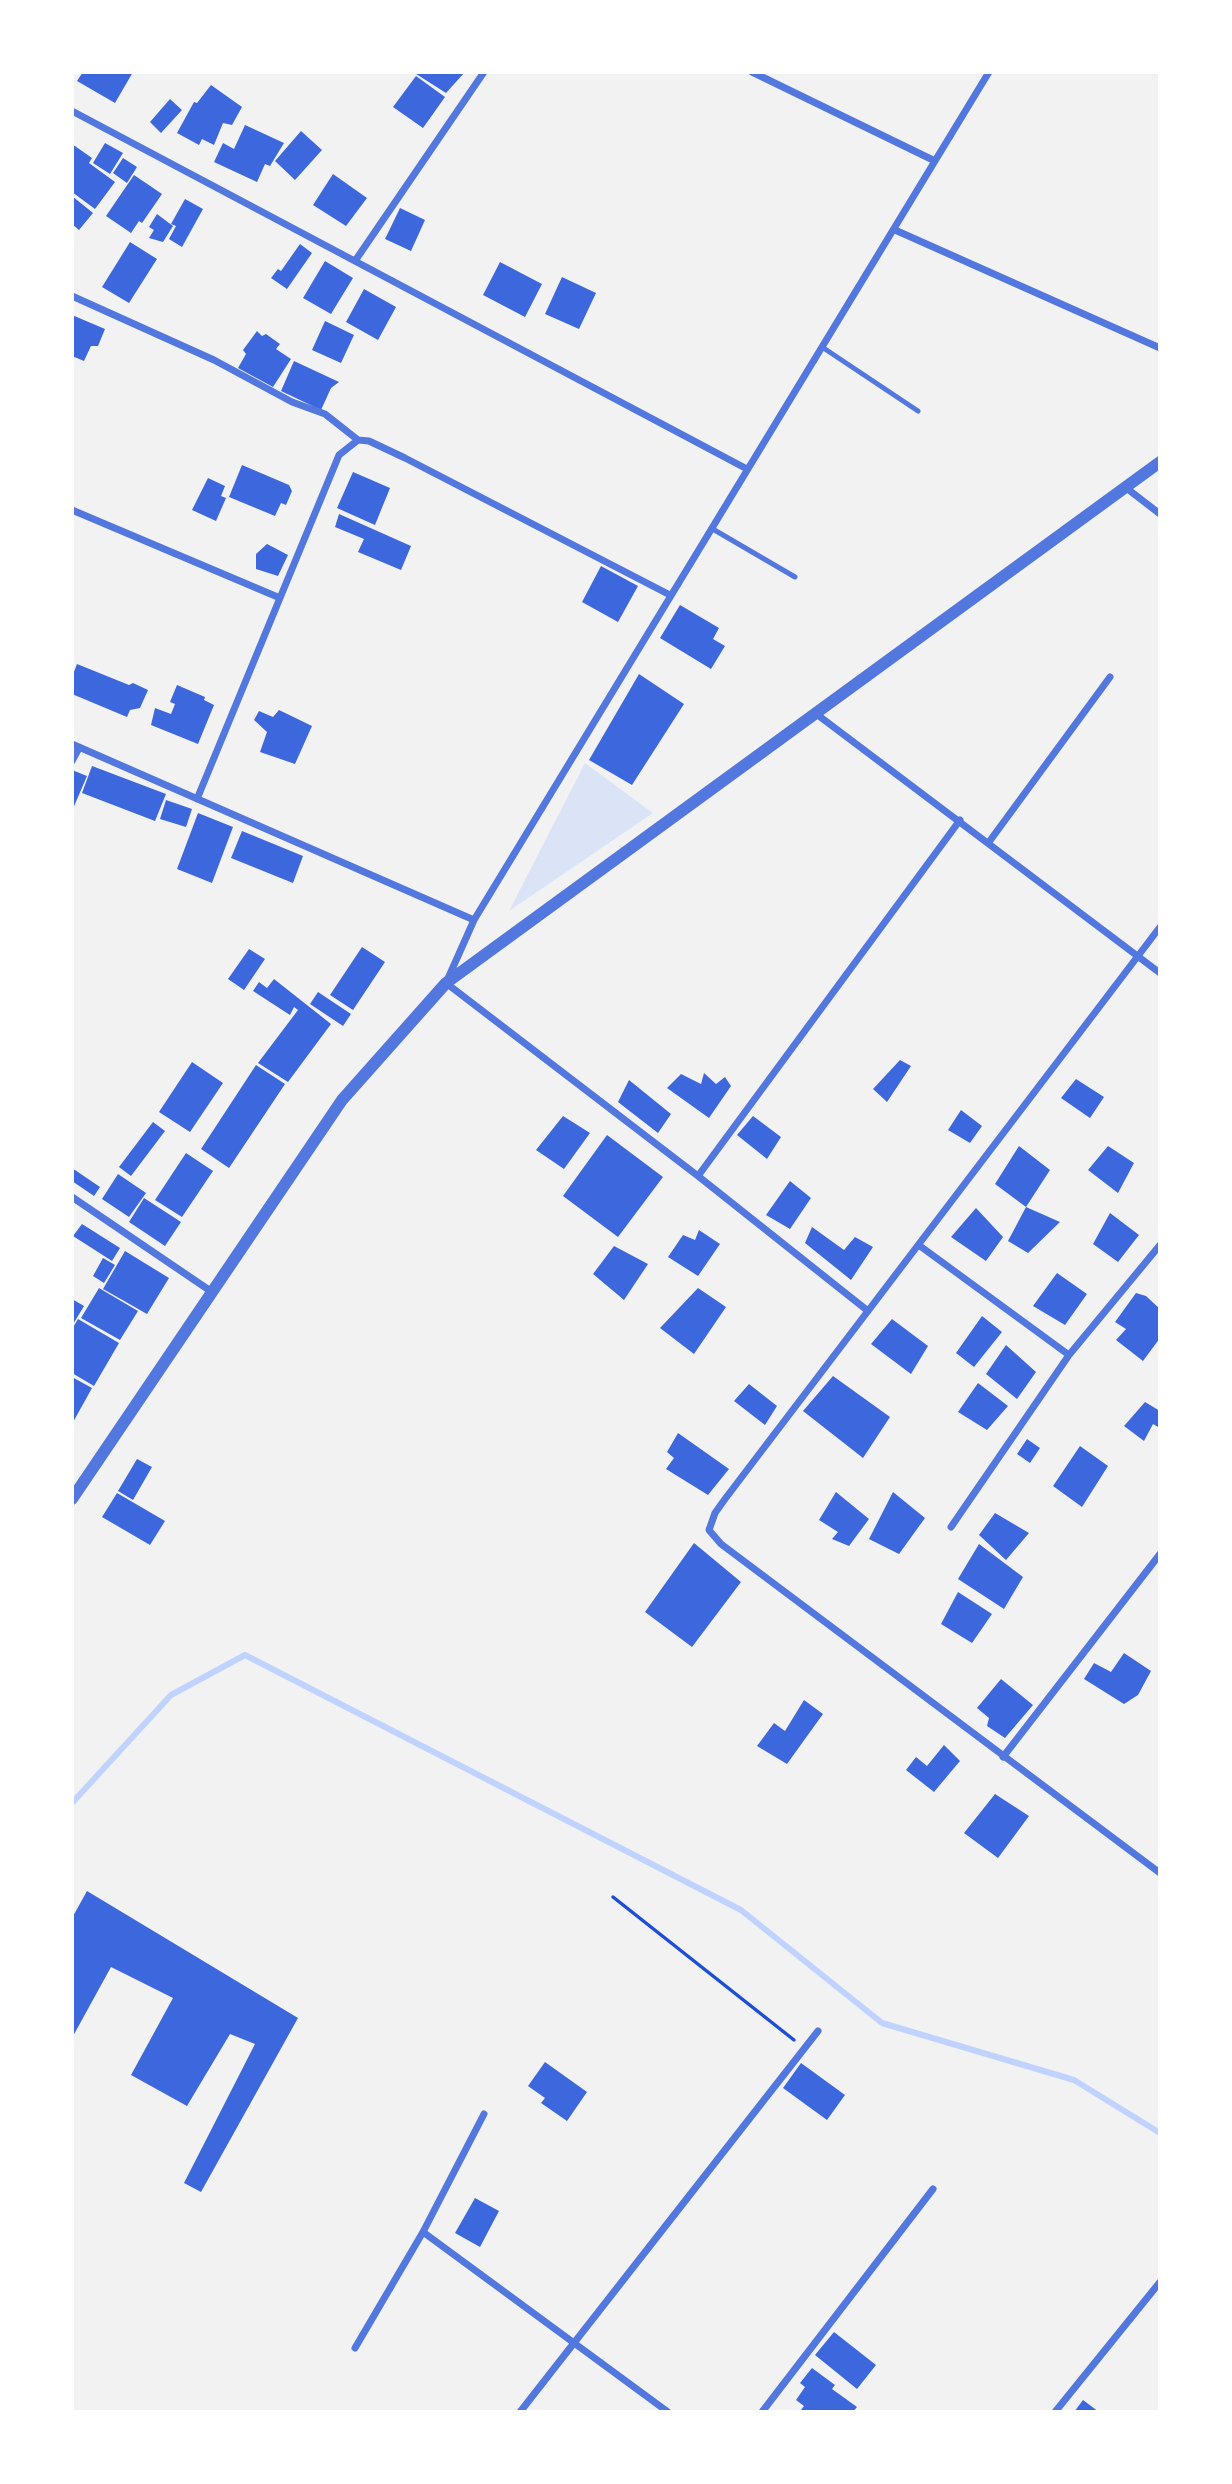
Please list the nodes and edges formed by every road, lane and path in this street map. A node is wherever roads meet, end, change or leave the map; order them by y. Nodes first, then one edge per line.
1 (484, 72) edge
2 (752, 72) edge
3 (989, 72) edge
4 (72, 111) edge
5 (934, 161) junction
6 (895, 230) junction
7 (355, 261) junction
8 (72, 296) edge
9 (822, 347) junction
10 (1160, 348) edge
11 (918, 411) dead end
12 (358, 440) junction
13 (1160, 462) edge
14 (747, 469) junction
15 (1125, 487) junction
16 (72, 510) edge
17 (1160, 514) edge
18 (711, 528) junction
19 (795, 577) dead end
20 (670, 595) junction
21 (280, 598) junction
22 (1110, 677) dead end
23 (815, 713) junction
24 (76, 746) edge
25 (72, 761) edge
26 (197, 799) junction
27 (960, 820) junction
28 (989, 842) junction
29 (474, 920) junction
30 (1160, 927) edge
31 (1138, 957) junction
32 (1160, 974) edge
33 (446, 983) junction
34 (698, 1176) junction
35 (72, 1197) edge
36 (1160, 1245) edge
37 (920, 1246) junction
38 (212, 1292) junction
39 (868, 1311) junction
40 (1069, 1355) junction
41 (72, 1499) edge
42 (951, 1527) dead end
43 (1160, 1554) edge
44 (1003, 1757) junction
45 (1160, 1873) edge
46 (612, 1897) dead end
47 (818, 2031) dead end
48 (804, 2048) junction
49 (484, 2114) dead end
50 (933, 2189) dead end
51 (423, 2232) junction
52 (1160, 2282) edge
53 (575, 2343) junction
54 (355, 2348) dead end
55 (520, 2412) edge
56 (668, 2412) edge
57 (762, 2412) edge
58 (1055, 2412) edge

1 - 7 street
2 - 5 street
3 - 5 street
4 - 7 street
5 - 6 street
6 - 9 street
6 - 10 street
7 - 14 street
8 - 12 street
9 - 11 lane
9 - 14 street
12 - 20 street
12 - 21 street
13 - 15 street
14 - 18 street
15 - 17 street
15 - 23 street
16 - 21 street
18 - 19 lane
18 - 20 street
20 - 29 street
21 - 26 street
22 - 28 street
23 - 27 street
23 - 33 street
24 - 25 street
24 - 26 street
26 - 29 street
27 - 28 street
27 - 34 street
28 - 31 street
29 - 33 street
30 - 31 street
31 - 32 street
31 - 37 street
33 - 34 street
33 - 38 street
34 - 39 street
35 - 38 street
36 - 40 street
37 - 39 street
37 - 40 street
38 - 41 street
39 - 44 street
40 - 42 street
43 - 44 street
44 - 45 street
46 - 48 path
47 - 48 street
48 - 53 street
49 - 51 street
50 - 57 street
51 - 53 street
51 - 54 street
52 - 58 street
53 - 55 street
53 - 56 street

